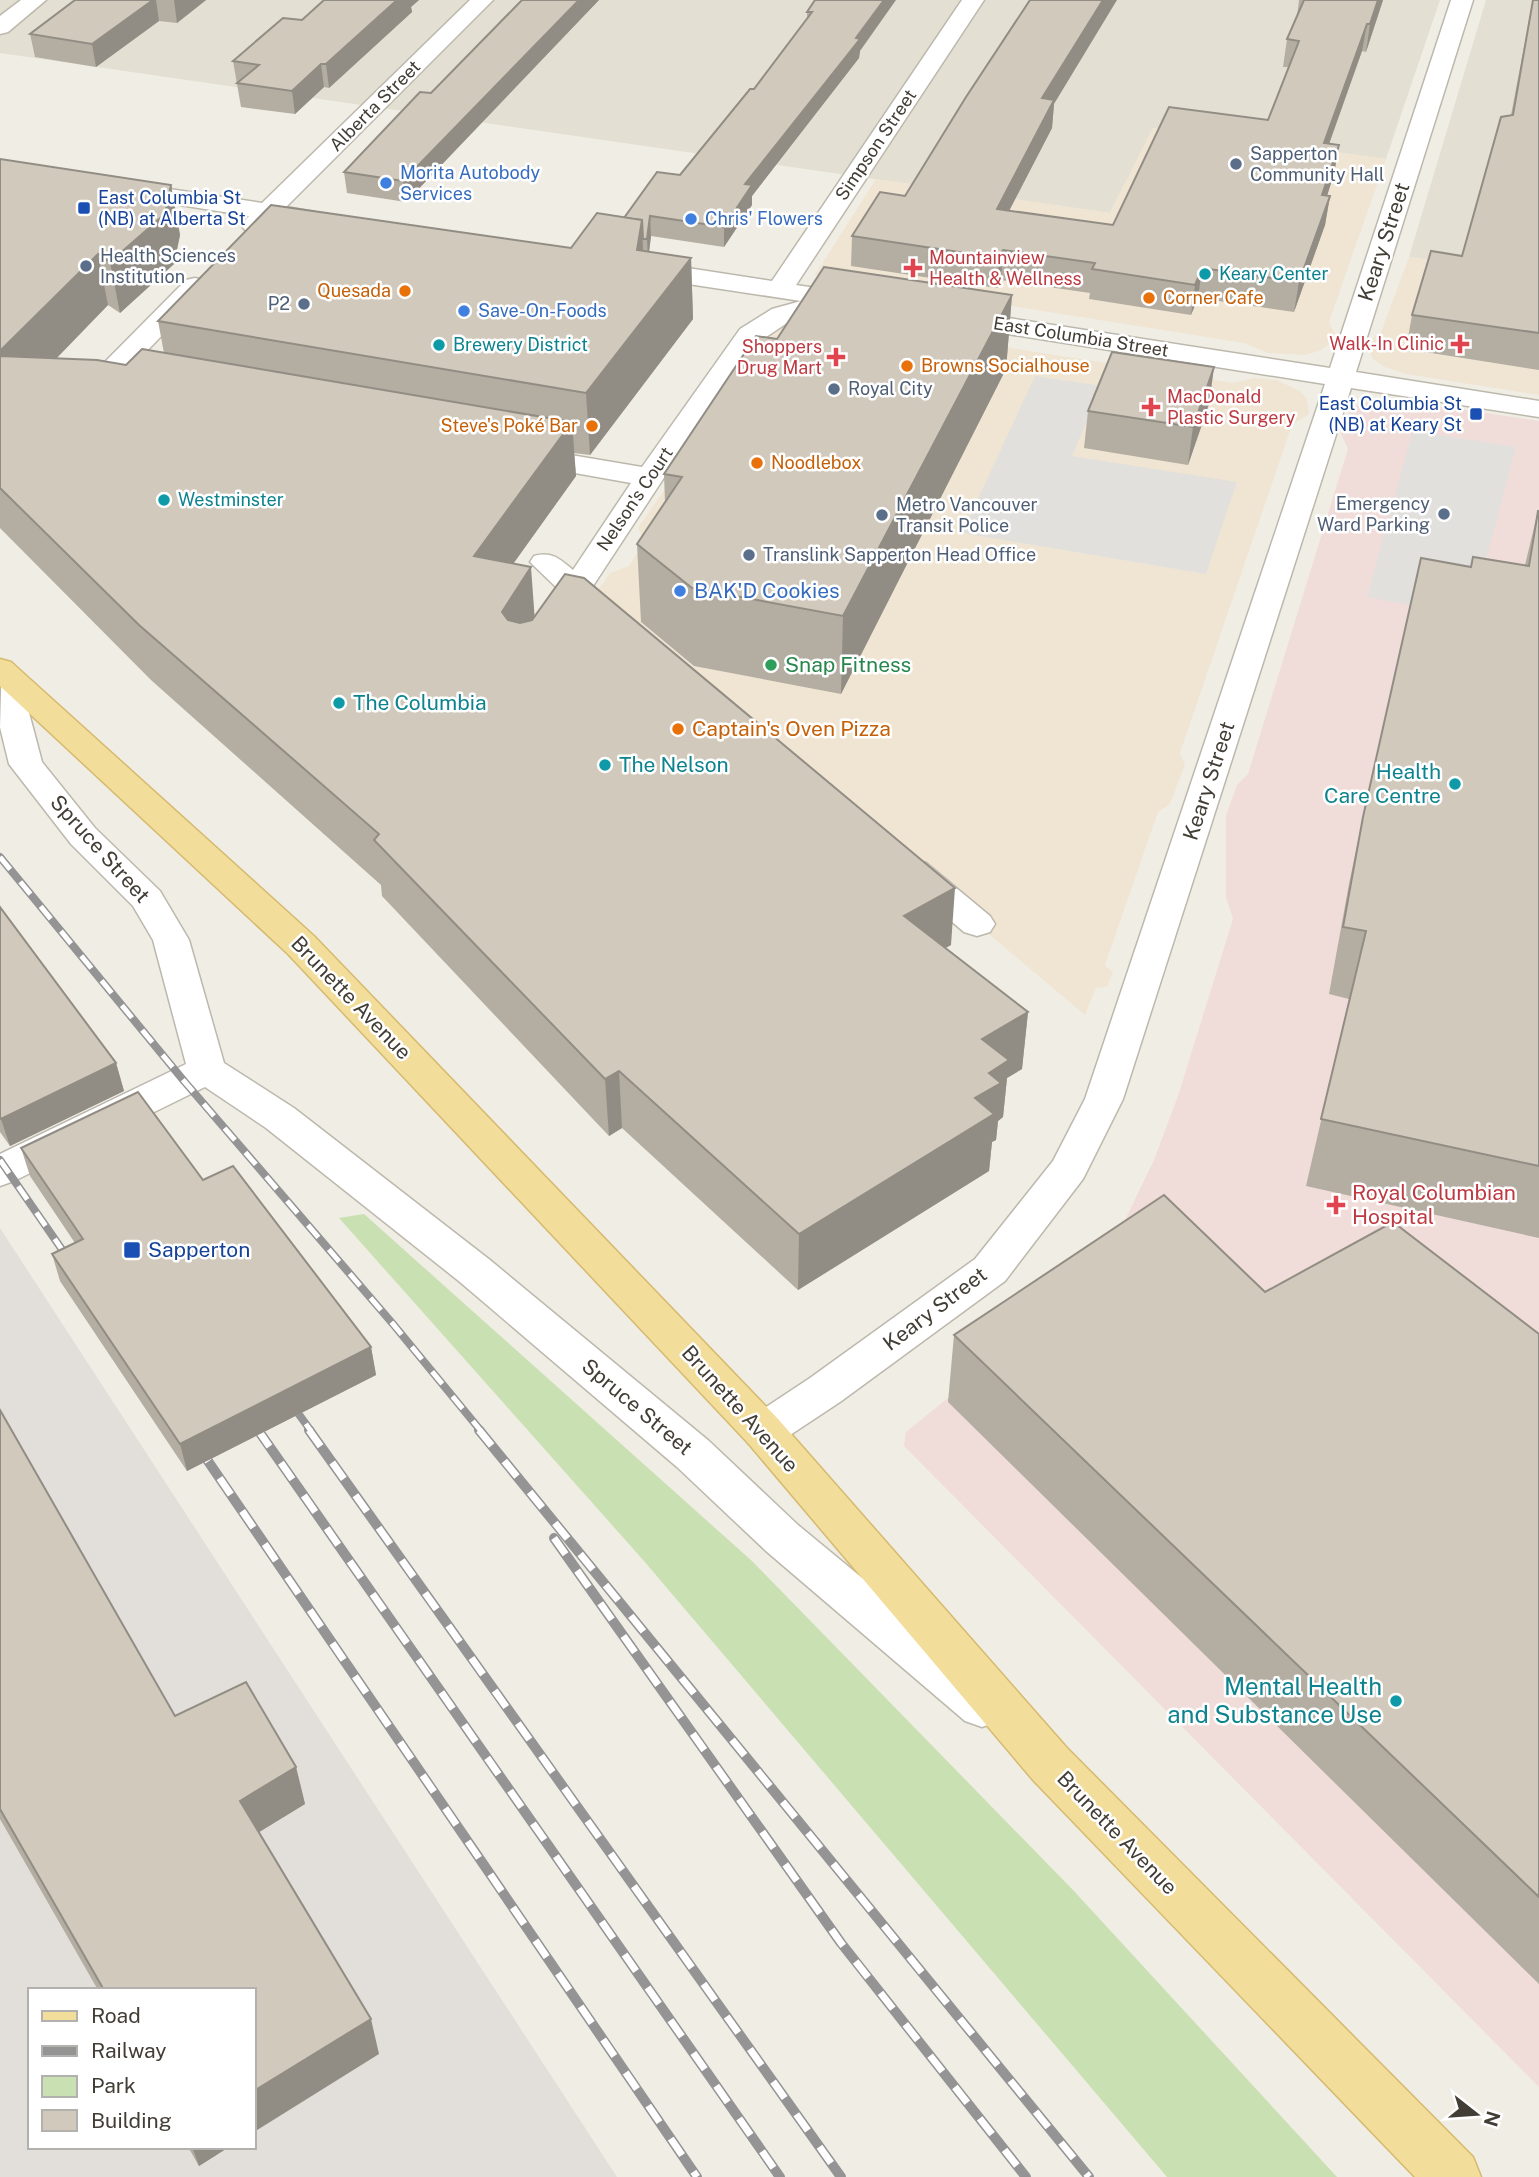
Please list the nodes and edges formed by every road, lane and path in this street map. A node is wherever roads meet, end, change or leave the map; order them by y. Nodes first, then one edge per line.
1 (35, 0) edge
2 (482, 0) edge
3 (973, 0) edge
4 (1462, 0) edge
5 (0, 27) edge
6 (97, 185) edge
7 (267, 211) junction
8 (335, 222) edge
9 (237, 243) edge
10 (623, 266) edge
11 (211, 270) edge
12 (700, 278) junction
13 (779, 290) junction
14 (841, 300) junction
15 (881, 306) edge
16 (933, 314) edge
17 (740, 320) junction
18 (1341, 377) junction
19 (134, 388) edge
20 (1539, 409) edge
21 (494, 450) edge
22 (650, 477) junction
23 (545, 562) dead end
24 (576, 588) junction
25 (621, 626) edge
26 (547, 633) edge
27 (1, 670) edge
28 (895, 856) edge
29 (977, 924) dead end
30 (207, 1070) junction
31 (0, 1171) edge
32 (763, 1432) junction
33 (1050, 1764) junction
34 (1453, 2177) edge

1 - 5 street
2 - 7 street, Alberta Street
3 - 13 street, Simpson Street
4 - 18 street, Keary Street
6 - 7 street
7 - 8 street
7 - 9 street, Alberta Street
10 - 12 street
11 - 19 street
12 - 13 street
12 - 17 street
13 - 14 street
14 - 15 street
14 - 17 street, Nelson's Court
16 - 18 street, East Columbia Street
17 - 22 street, Nelson's Court
18 - 20 street, East Columbia Street
18 - 32 street, Keary Street
21 - 22 street
22 - 24 street, Nelson's Court
23 - 24 street
24 - 25 street
24 - 26 street, Nelson's Court
27 - 30 street, Spruce Street
27 - 32 main road, Brunette Avenue
28 - 29 street
30 - 31 street
30 - 33 street, Spruce Street
32 - 33 main road, Brunette Avenue
33 - 34 main road, Brunette Avenue

